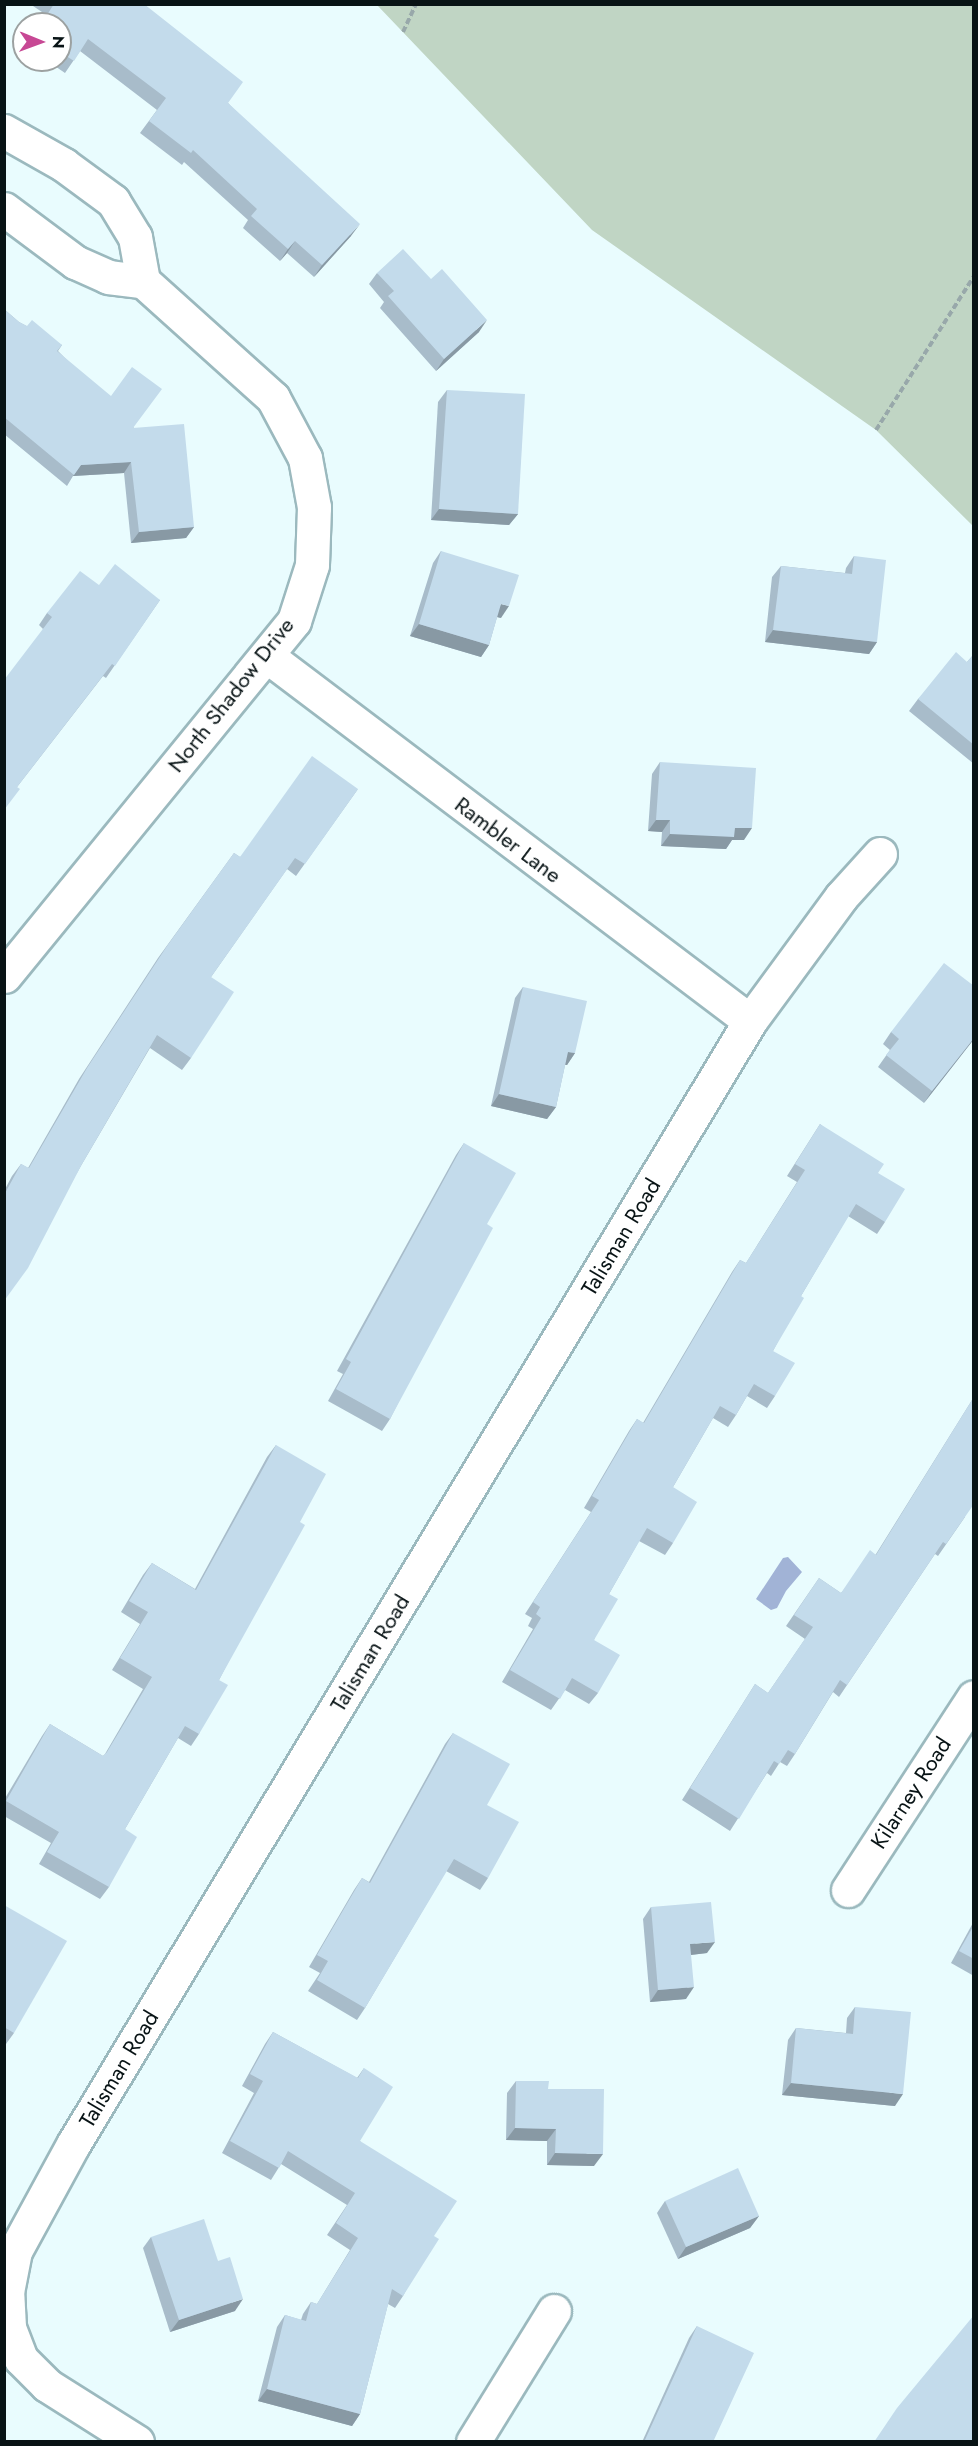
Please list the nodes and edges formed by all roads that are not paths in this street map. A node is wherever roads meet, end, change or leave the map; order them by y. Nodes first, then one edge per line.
1 (4, 131) edge
2 (4, 210) edge
3 (143, 281) junction
4 (267, 656) junction
5 (880, 854) dead end
6 (4, 976) edge
7 (750, 1021) junction
8 (974, 1697) edge
9 (848, 1890) dead end
10 (554, 2311) dead end
11 (137, 2442) edge
12 (473, 2442) edge

1 - 3 street
2 - 3 street
3 - 4 street, North Shadow Drive
4 - 6 street, North Shadow Drive
4 - 7 street, Rambler Lane
5 - 7 street, Talisman Road
7 - 11 street, Talisman Road
8 - 9 street, Kilarney Road
10 - 12 street

